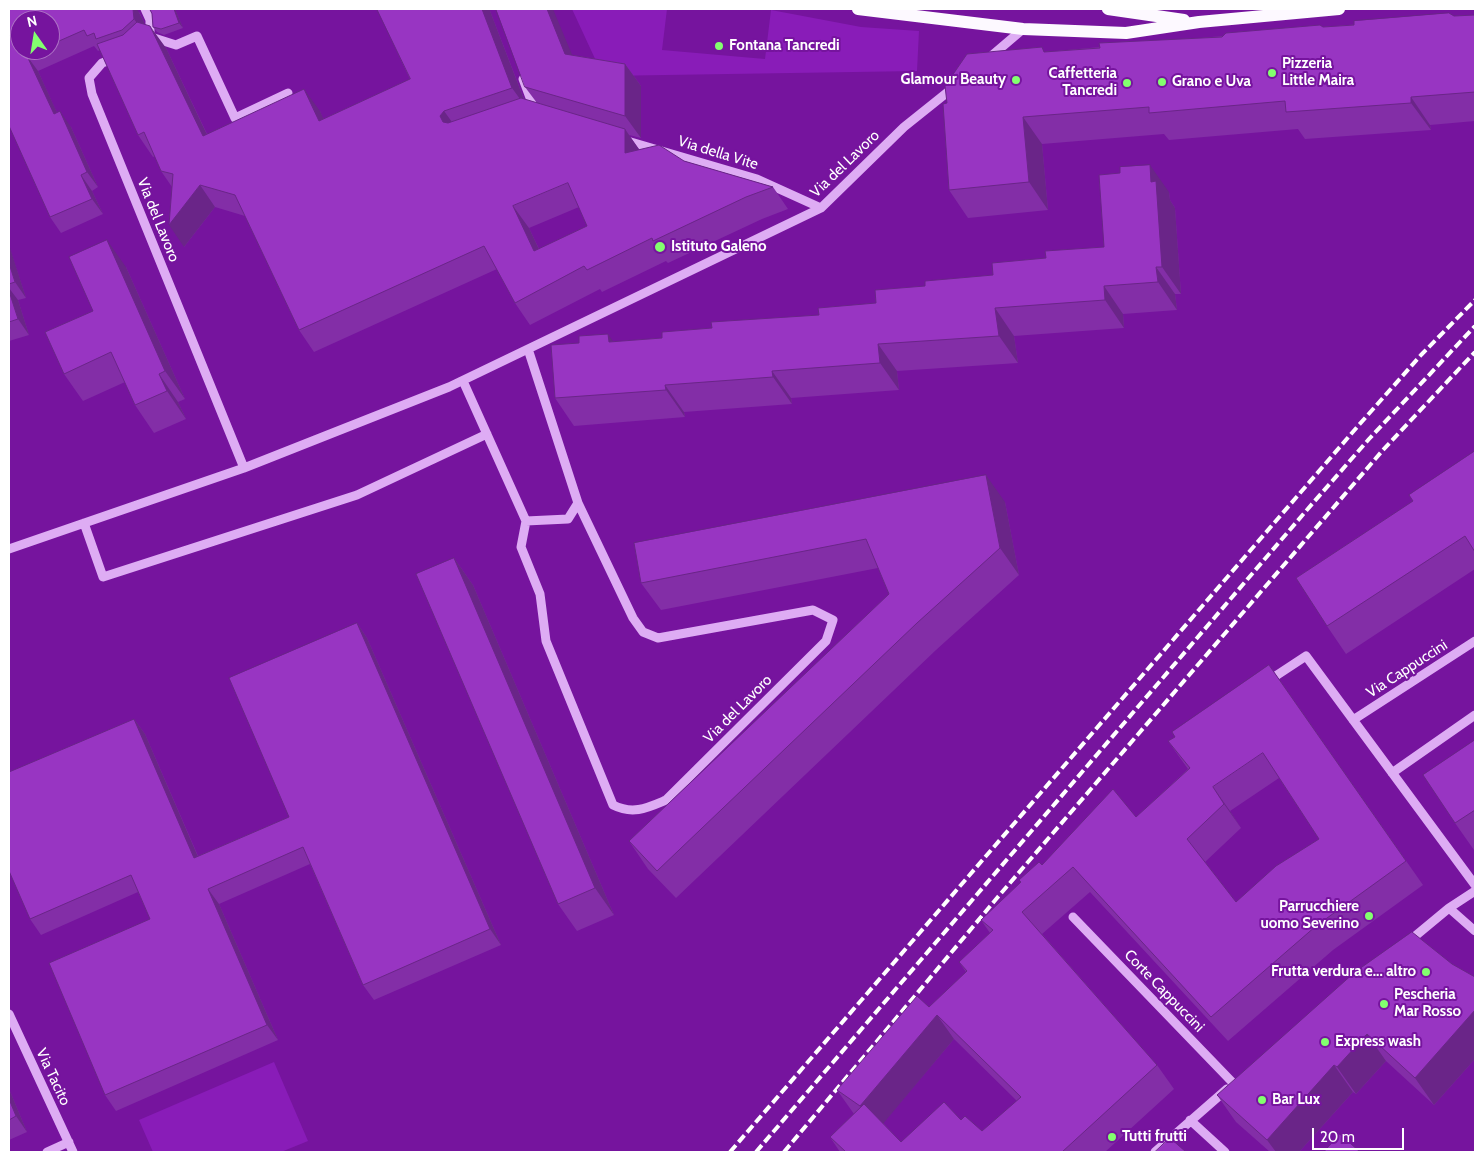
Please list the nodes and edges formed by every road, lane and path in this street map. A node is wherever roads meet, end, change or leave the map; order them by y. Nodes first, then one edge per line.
1 (145, 9) edge
2 (858, 9) edge
3 (1108, 9) edge
4 (1339, 9) edge
5 (1199, 22) junction
6 (1023, 29) junction
7 (150, 37) junction
8 (141, 46) edge
9 (127, 54) edge
10 (984, 63) edge
11 (520, 70) edge
12 (962, 80) edge
13 (288, 93) dead end
14 (527, 117) edge
15 (614, 137) edge
16 (821, 208) junction
17 (528, 349) junction
18 (463, 381) junction
19 (487, 434) junction
20 (244, 468) junction
21 (578, 503) junction
22 (526, 521) junction
23 (84, 523) junction
24 (9, 543) edge
25 (26, 543) junction
26 (9, 549) edge
27 (1475, 641) edge
28 (1257, 689) edge
29 (1475, 715) edge
30 (1353, 720) junction
31 (1392, 773) junction
32 (1475, 885) edge
33 (1475, 891) edge
34 (1449, 908) junction
35 (1073, 917) dead end
36 (1475, 931) edge
37 (1400, 948) edge
38 (9, 1014) edge
39 (1190, 1120) junction
40 (69, 1142) junction
41 (47, 1152) edge
42 (73, 1152) edge
43 (1155, 1152) edge
44 (1225, 1152) edge

1 - 7 street
2 - 6 main road
3 - 5 main road
4 - 5 main road
5 - 6 main road
6 - 10 street
7 - 8 street
7 - 13 street
9 - 20 street, Via del Lavoro
11 - 14 street
12 - 16 street, Via del Lavoro
15 - 16 street, Via della Vite
16 - 17 street, Via del Lavoro
17 - 18 street, Via del Lavoro
17 - 21 street, Via del Lavoro
18 - 19 street
18 - 20 street, Via del Lavoro
19 - 22 street
19 - 23 street
20 - 23 street, Via del Lavoro
21 - 22 street
21 - 22 street, Via del Lavoro
23 - 25 street, Via del Lavoro
24 - 25 street, Via del Lavoro
25 - 26 street, Via del Lavoro
27 - 30 street, Via Cappuccini
28 - 30 street
29 - 31 street
30 - 31 street
31 - 32 street
33 - 34 street
34 - 36 street
34 - 37 street
35 - 39 street, Corte Cappuccini
38 - 40 street, Via Tacito
39 - 43 street
39 - 44 street
40 - 41 street
40 - 42 street, Via Tacito

